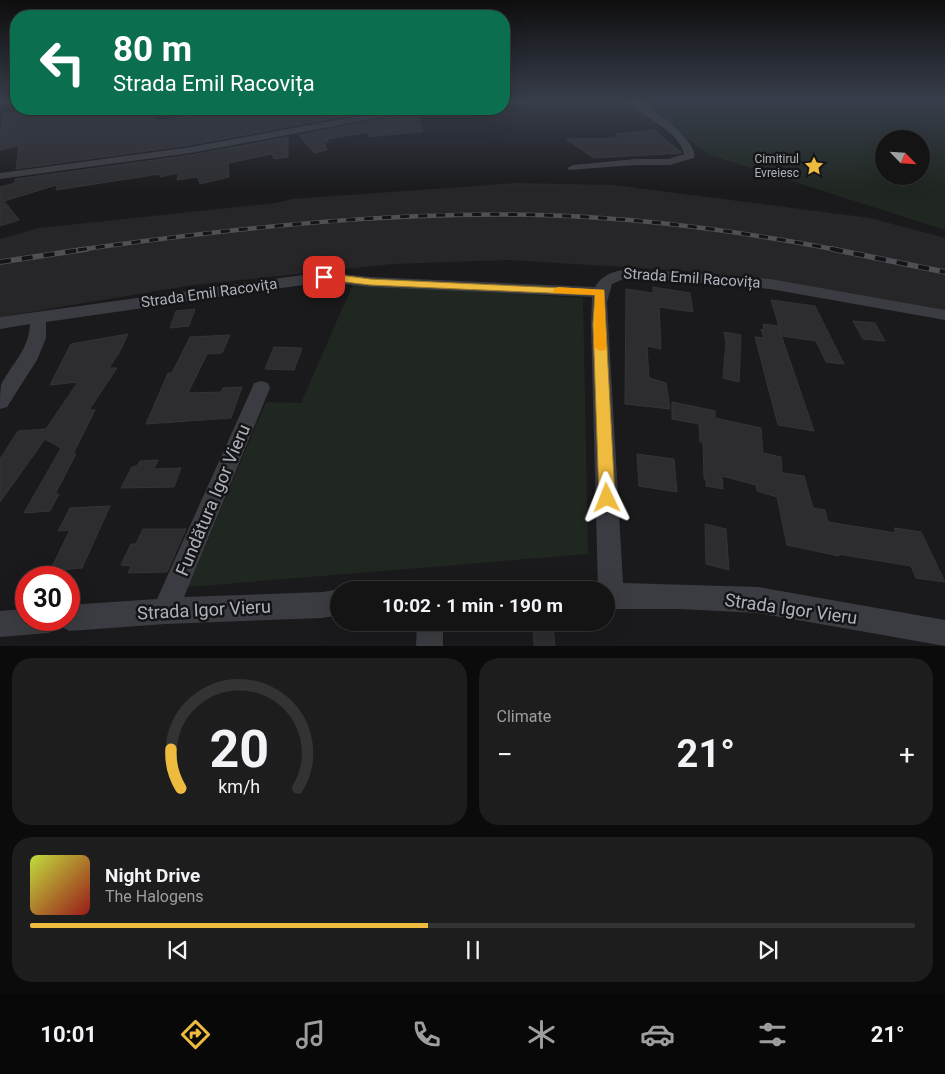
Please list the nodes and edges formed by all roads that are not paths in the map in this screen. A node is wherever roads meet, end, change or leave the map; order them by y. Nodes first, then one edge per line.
1 (297, 130) edge
2 (670, 130) edge
3 (573, 168) dead end
4 (0, 176) edge
5 (600, 292) junction
6 (945, 315) edge
7 (38, 318) junction
8 (0, 322) edge
9 (261, 388) dead end
10 (0, 402) edge
11 (608, 581) edge
12 (615, 596) edge
13 (330, 604) edge
14 (165, 611) junction
15 (80, 617) edge
16 (15, 623) edge
17 (0, 624) edge
18 (430, 631) edge
19 (945, 633) edge
20 (429, 646) edge

1 - 4 street
2 - 3 street
5 - 6 street, Strada Emil Racovița
5 - 7 street, Strada Emil Racovița
5 - 11 street
7 - 8 street, Strada Emil Racovița
7 - 10 street
9 - 14 street, Fundătura Igor Vieru
12 - 19 street, Strada Igor Vieru
13 - 14 street, Strada Igor Vieru
14 - 15 street, Strada Igor Vieru
16 - 17 street
18 - 20 street

